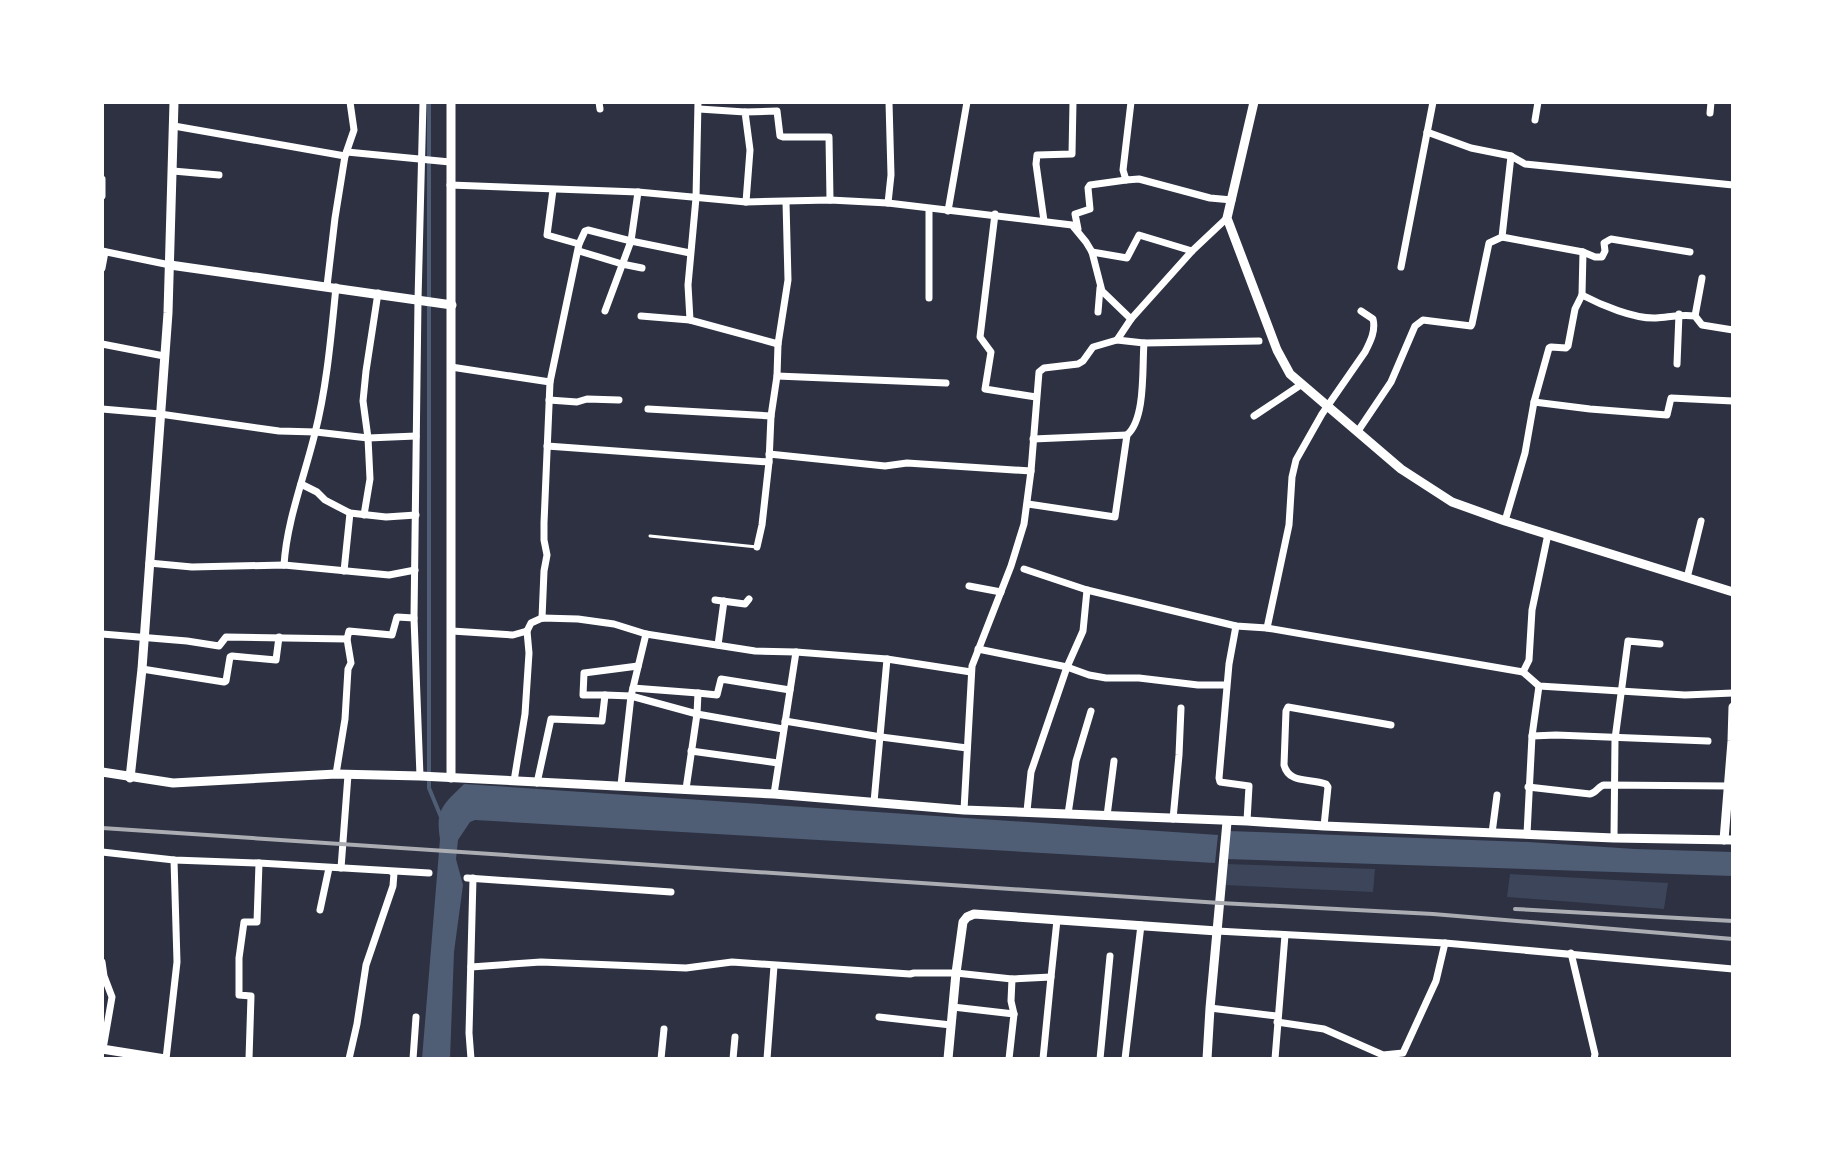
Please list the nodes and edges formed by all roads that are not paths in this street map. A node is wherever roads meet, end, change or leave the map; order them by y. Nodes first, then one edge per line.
1 (174, 102) edge
2 (350, 102) edge
3 (423, 102) edge
4 (451, 102) edge
5 (889, 102) edge
6 (967, 102) edge
7 (1073, 102) edge
8 (1131, 102) edge
9 (1254, 102) edge
10 (1433, 102) edge
11 (1538, 102) edge
12 (1711, 102) edge
13 (698, 105) edge
14 (745, 112) junction
15 (1710, 113) dead end
16 (1535, 120) dead end
17 (174, 126) junction
18 (1427, 132) junction
19 (346, 154) junction
20 (1511, 156) junction
21 (424, 160) junction
22 (448, 162) junction
23 (173, 171) junction
24 (219, 175) dead end
25 (102, 179) edge
26 (1126, 180) junction
27 (450, 185) junction
28 (1733, 185) edge
29 (553, 190) junction
30 (638, 192) junction
31 (102, 196) edge
32 (696, 198) junction
33 (830, 200) junction
34 (1232, 200) junction
35 (746, 202) junction
36 (786, 202) junction
37 (888, 203) junction
38 (929, 209) junction
39 (948, 211) junction
40 (995, 214) junction
41 (1227, 218) junction
42 (1044, 221) junction
43 (1079, 232) junction
44 (1502, 237) junction
45 (631, 241) junction
46 (579, 247) junction
47 (104, 251) edge
48 (1192, 251) junction
49 (1092, 252) junction
50 (1583, 252) junction
51 (1690, 252) dead end
52 (690, 253) junction
53 (622, 264) junction
54 (170, 265) junction
55 (1401, 267) dead end
56 (102, 268) edge
57 (642, 268) dead end
58 (1702, 278) dead end
59 (332, 286) junction
60 (1100, 286) junction
61 (378, 293) junction
62 (1582, 295) junction
63 (929, 298) dead end
64 (422, 301) junction
65 (452, 305) junction
66 (605, 311) dead end
67 (1361, 311) dead end
68 (1098, 312) dead end
69 (1679, 314) junction
70 (641, 316) dead end
71 (1695, 316) junction
72 (1131, 319) junction
73 (690, 320) junction
74 (1733, 330) edge
75 (1117, 340) junction
76 (1259, 341) dead end
77 (1144, 343) junction
78 (102, 344) edge
79 (778, 344) junction
80 (164, 356) junction
81 (1677, 364) dead end
82 (451, 367) junction
83 (777, 376) junction
84 (550, 382) junction
85 (946, 383) dead end
86 (1302, 384) junction
87 (1036, 397) junction
88 (549, 400) junction
89 (619, 400) dead end
90 (1733, 401) edge
91 (1534, 402) junction
92 (1328, 405) junction
93 (102, 409) edge
94 (648, 409) dead end
95 (160, 414) junction
96 (771, 416) junction
97 (1254, 416) dead end
98 (1358, 431) junction
99 (316, 432) junction
100 (1127, 435) junction
101 (416, 436) junction
102 (368, 438) junction
103 (1033, 439) junction
104 (547, 446) junction
105 (769, 458) junction
106 (1031, 471) junction
107 (301, 484) junction
108 (1028, 504) junction
109 (350, 513) junction
110 (364, 515) junction
111 (416, 515) junction
112 (1505, 521) junction
113 (1701, 521) dead end
114 (1548, 534) junction
115 (650, 536) dead end
116 (757, 547) joint
117 (149, 563) junction
118 (284, 565) junction
119 (1024, 569) dead end
120 (415, 570) junction
121 (344, 571) junction
122 (1687, 578) junction
123 (969, 586) dead end
124 (1087, 590) junction
125 (1001, 592) junction
126 (1733, 592) edge
127 (749, 599) dead end
128 (414, 618) junction
129 (542, 618) junction
130 (1236, 626) junction
131 (1267, 628) junction
132 (452, 631) junction
133 (527, 631) junction
134 (102, 634) edge
135 (646, 634) junction
136 (144, 637) junction
137 (279, 637) junction
138 (347, 639) junction
139 (1660, 644) dead end
140 (718, 645) junction
141 (978, 649) junction
142 (796, 652) junction
143 (887, 659) junction
144 (638, 666) junction
145 (1067, 667) junction
146 (142, 669) junction
147 (971, 672) junction
148 (1523, 672) junction
149 (1226, 685) junction
150 (1539, 686) junction
151 (790, 690) junction
152 (1621, 690) junction
153 (632, 692) junction
154 (698, 693) junction
155 (1733, 693) edge
156 (605, 695) junction
157 (1733, 707) edge
158 (1181, 708) dead end
159 (1091, 711) dead end
160 (697, 714) junction
161 (784, 725) junction
162 (1391, 725) dead end
163 (1532, 736) junction
164 (881, 737) junction
165 (1615, 739) junction
166 (1708, 741) dead end
167 (967, 748) junction
168 (691, 751) junction
169 (1114, 761) dead end
170 (778, 763) junction
171 (102, 772) edge
172 (336, 774) junction
173 (348, 775) junction
174 (420, 776) junction
175 (130, 778) junction
176 (451, 778) junction
177 (514, 781) junction
178 (537, 783) junction
179 (1730, 784) edge
180 (621, 785) junction
181 (1616, 785) junction
182 (1528, 787) junction
183 (686, 789) junction
184 (774, 794) junction
185 (1497, 795) dead end
186 (874, 802) junction
187 (964, 810) junction
188 (1027, 811) junction
189 (1068, 814) junction
190 (1107, 816) junction
191 (1173, 819) junction
192 (1247, 821) junction
193 (1227, 826) junction
194 (1324, 826) junction
195 (1492, 833) junction
196 (1527, 834) junction
197 (1614, 838) junction
198 (1729, 840) edge
199 (102, 853) edge
200 (174, 860) junction
201 (259, 863) junction
202 (329, 868) junction
203 (341, 868) junction
204 (392, 872) junction
205 (429, 873) dead end
206 (671, 892) dead end
207 (320, 910) dead end
208 (1057, 920) junction
209 (1141, 925) junction
210 (1217, 931) junction
211 (1285, 935) junction
212 (1445, 943) junction
213 (1571, 953) junction
214 (1110, 956) dead end
215 (102, 962) edge
216 (774, 966) junction
217 (471, 967) junction
218 (1733, 969) edge
219 (956, 973) junction
220 (1051, 977) junction
221 (1012, 979) junction
222 (953, 1007) junction
223 (1210, 1008) junction
224 (1014, 1014) junction
225 (416, 1017) dead end
226 (879, 1017) dead end
227 (1277, 1019) junction
228 (951, 1025) junction
229 (664, 1029) dead end
230 (735, 1037) dead end
231 (102, 1049) edge
232 (1392, 1057) edge
233 (165, 1059) edge
234 (249, 1059) edge
235 (349, 1059) edge
236 (413, 1059) edge
237 (471, 1059) edge
238 (661, 1059) edge
239 (733, 1059) edge
240 (767, 1059) edge
241 (948, 1059) edge
242 (1009, 1059) edge
243 (1043, 1059) edge
244 (1100, 1059) edge
245 (1125, 1059) edge
246 (1207, 1059) edge
247 (1275, 1059) edge
248 (1594, 1059) edge

1 - 17 street
2 - 19 street
3 - 21 street
4 - 22 street
5 - 37 street
6 - 39 street
7 - 42 street
8 - 26 street
9 - 34 street
10 - 18 street
11 - 16 street
12 - 15 street
13 - 14 street
13 - 32 street
14 - 33 street
14 - 35 street
17 - 19 street
17 - 23 street
18 - 20 street
18 - 55 street
19 - 21 street
19 - 59 street
20 - 28 street
20 - 44 street
21 - 22 street
21 - 64 street
22 - 27 street
23 - 24 street
23 - 54 street
25 - 31 street
26 - 34 street
26 - 43 street
27 - 29 street
27 - 65 street
29 - 30 street
29 - 46 street
30 - 32 street
30 - 45 street
32 - 35 street
32 - 52 street
33 - 36 street
33 - 37 street
34 - 41 street
35 - 36 street
36 - 79 street
37 - 38 street
38 - 39 street
38 - 63 street
39 - 40 street
40 - 42 street
40 - 87 street
41 - 48 street
41 - 86 street
42 - 43 street
43 - 49 street
44 - 50 street
44 - 98 street
45 - 46 street
45 - 52 street
45 - 53 street
46 - 53 street
46 - 84 street
47 - 54 street
47 - 56 street
48 - 49 street
48 - 72 street
49 - 60 street
50 - 51 street
50 - 62 street
52 - 73 street
53 - 57 street
53 - 66 street
54 - 59 street
54 - 80 street
58 - 71 street
59 - 61 street
59 - 99 street
60 - 68 street
60 - 72 street
61 - 64 street
61 - 102 street
62 - 69 street
62 - 91 street
64 - 65 street
64 - 101 street
65 - 82 street
67 - 92 street
69 - 71 street
69 - 81 street
70 - 73 street
71 - 74 street
72 - 75 street
73 - 79 street
75 - 77 street
75 - 87 street
76 - 77 street
77 - 100 street
78 - 80 street
79 - 83 street
80 - 95 street
82 - 84 street
82 - 132 street
83 - 85 street
83 - 96 street
84 - 88 street
86 - 92 street
86 - 97 street
87 - 103 street
88 - 89 street
88 - 104 street
90 - 91 street
91 - 112 street
92 - 98 street
92 - 131 street
93 - 95 street
94 - 96 street
95 - 99 street
95 - 117 street
96 - 105 street
98 - 112 street
99 - 102 street
99 - 107 street
100 - 103 street
100 - 108 street
101 - 102 street
101 - 111 street
102 - 110 street
103 - 106 street
104 - 105 street
104 - 129 street
105 - 106 street
105 - 116 street
106 - 108 street
107 - 109 street
107 - 118 street
108 - 125 street
109 - 110 street
109 - 121 street
110 - 111 street
111 - 120 street
112 - 114 street
113 - 122 street
114 - 122 street
114 - 148 street
115 - 116 lane
117 - 118 street
117 - 136 street
118 - 121 street
119 - 124 street
120 - 121 street
120 - 128 street
122 - 126 street
123 - 125 street
124 - 130 street
124 - 145 street
125 - 141 street
127 - 140 street
128 - 138 street
128 - 174 street
129 - 133 street
129 - 135 street
130 - 131 street
130 - 149 street
131 - 148 street
132 - 133 street
132 - 176 street
133 - 177 street
134 - 136 street
135 - 140 street
135 - 144 street
136 - 137 street
136 - 146 street
137 - 138 street
137 - 146 street
138 - 172 street
139 - 152 street
140 - 142 street
141 - 145 street
141 - 147 street
142 - 143 street
142 - 151 street
143 - 147 street
143 - 164 street
144 - 153 street
144 - 156 street
145 - 149 street
145 - 188 street
146 - 175 street
147 - 167 street
148 - 150 street
149 - 192 street
150 - 152 street
150 - 163 street
151 - 154 street
151 - 161 street
152 - 155 street
152 - 165 street
153 - 154 street
153 - 156 street
153 - 160 street
153 - 180 street
154 - 160 street
156 - 178 street
157 - 179 street
158 - 191 street
159 - 189 street
160 - 161 street
160 - 168 street
161 - 164 street
161 - 170 street
162 - 194 street
163 - 165 street
163 - 182 street
164 - 167 street
164 - 186 street
165 - 166 street
165 - 181 street
167 - 187 street
168 - 170 street
168 - 183 street
169 - 190 street
170 - 184 street
171 - 175 street
172 - 173 street
172 - 175 street
173 - 174 street
173 - 203 street
174 - 176 street
176 - 177 street
177 - 178 street
178 - 180 street
179 - 181 street
179 - 198 street
180 - 183 street
181 - 182 street
181 - 197 street
182 - 196 street
183 - 184 street
184 - 186 street
185 - 195 street
186 - 187 street
187 - 188 street
188 - 189 street
189 - 190 street
190 - 191 street
191 - 193 street
192 - 193 street
192 - 194 street
193 - 210 street
194 - 195 street
195 - 196 street
196 - 197 street
197 - 198 street
199 - 200 street
200 - 201 street
200 - 233 street
201 - 202 street
201 - 234 street
202 - 203 street
202 - 207 street
203 - 204 street
204 - 205 street
204 - 235 street
206 - 217 street
208 - 209 street
208 - 219 street
208 - 220 street
209 - 210 street
209 - 245 street
210 - 211 street
210 - 223 street
211 - 212 street
211 - 227 street
212 - 213 street
212 - 232 street
213 - 218 street
213 - 248 street
214 - 244 street
215 - 231 street
216 - 217 street
216 - 219 street
216 - 240 street
217 - 237 street
219 - 221 street
219 - 222 street
220 - 221 street
220 - 243 street
221 - 224 street
222 - 224 street
222 - 228 street
223 - 227 street
223 - 246 street
224 - 242 street
225 - 236 street
226 - 228 street
227 - 232 street
227 - 247 street
228 - 241 street
229 - 238 street
230 - 239 street
231 - 233 street

